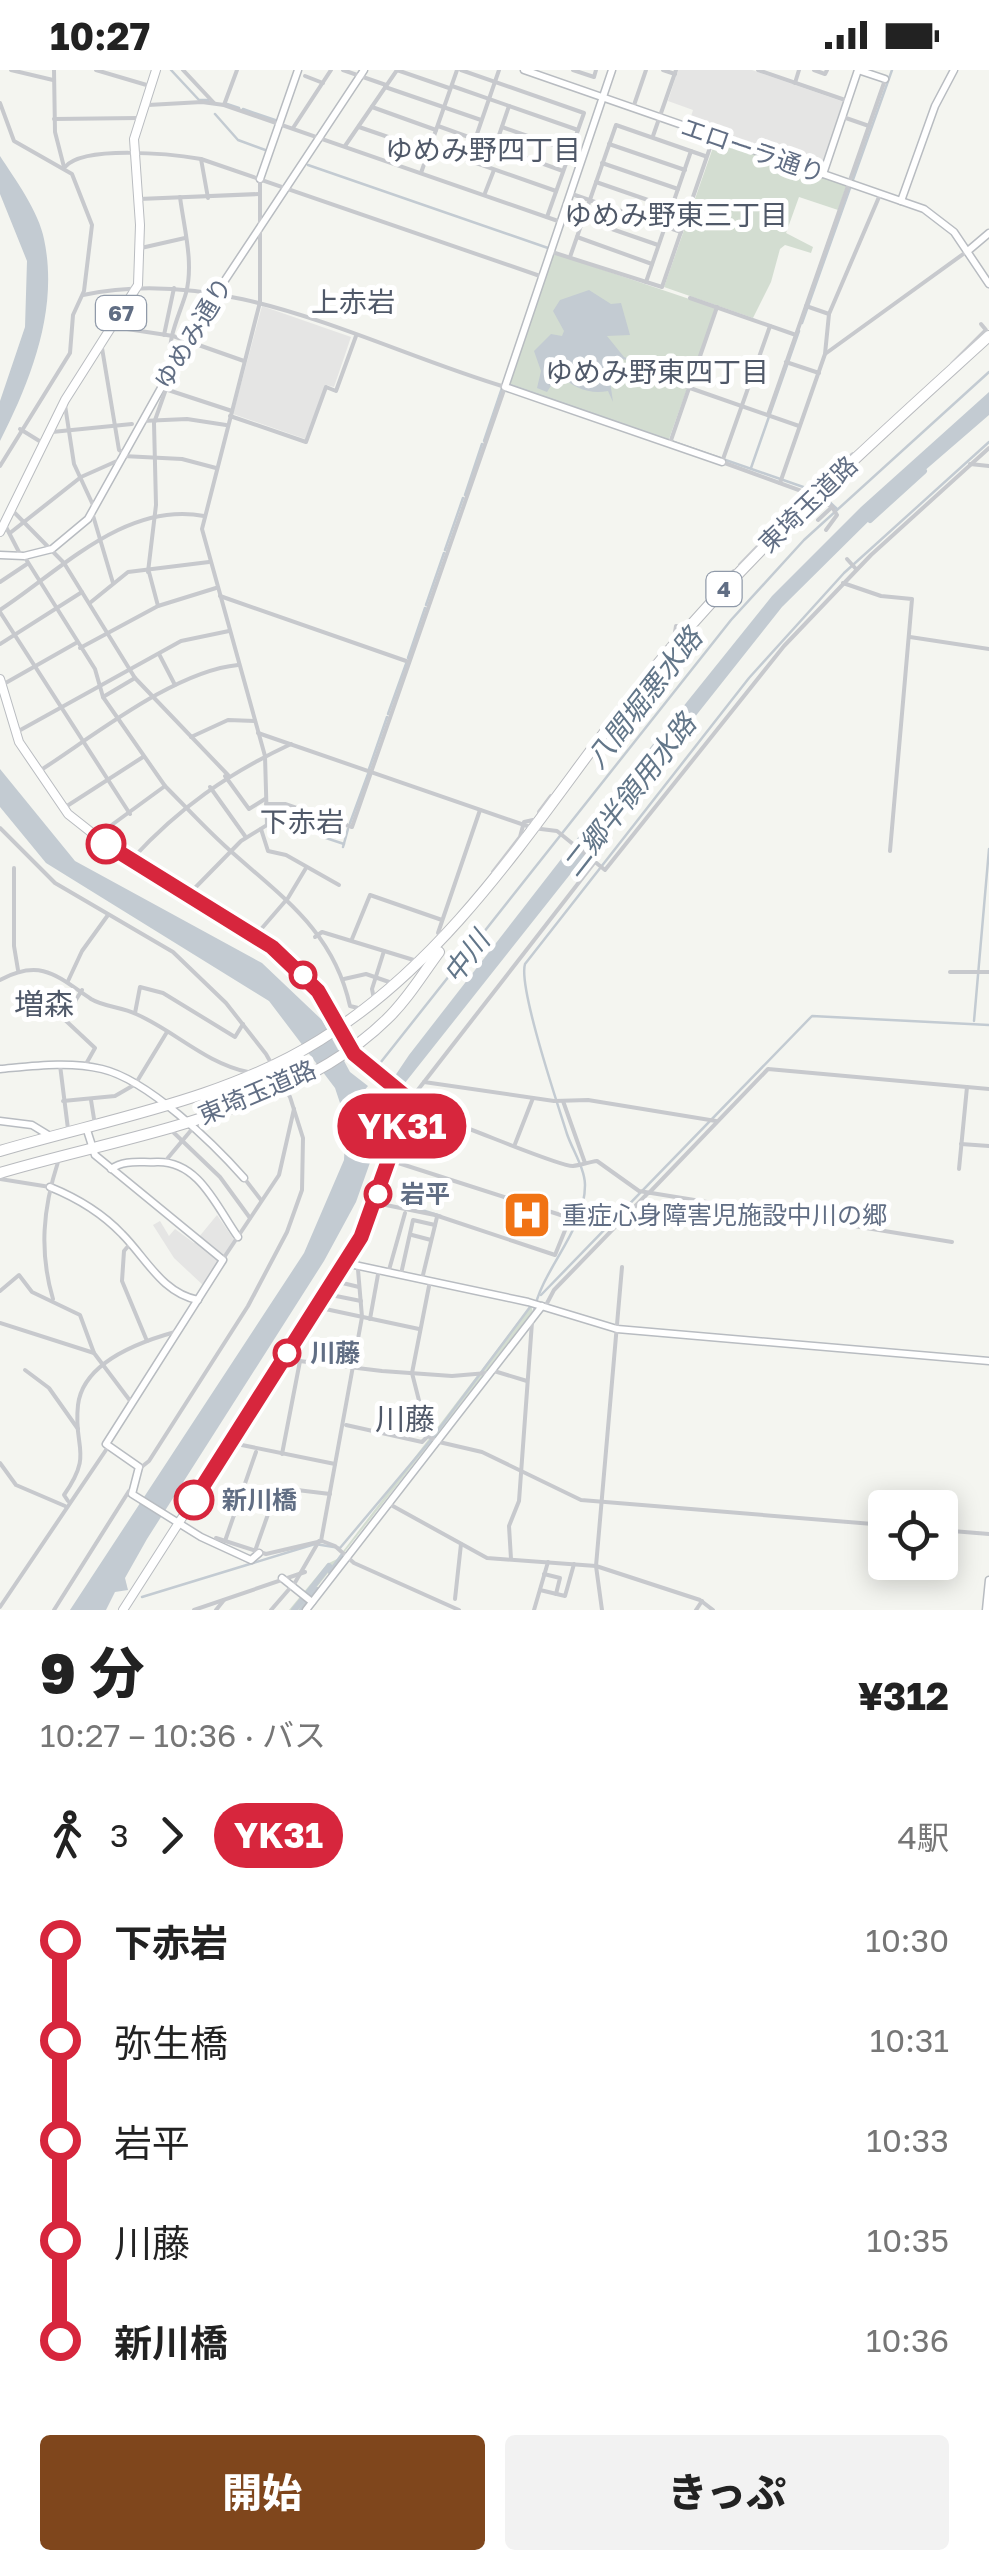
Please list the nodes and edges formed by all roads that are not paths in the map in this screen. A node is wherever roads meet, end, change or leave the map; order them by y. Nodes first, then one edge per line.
1 (10, 70) edge
2 (54, 70) edge
3 (96, 70) edge
4 (156, 70) edge
5 (183, 70) edge
6 (237, 70) edge
7 (298, 70) edge
8 (331, 70) edge
9 (343, 70) edge
10 (397, 70) edge
11 (459, 70) edge
12 (498, 70) edge
13 (524, 70) edge
14 (573, 70) edge
15 (596, 70) edge
16 (612, 70) edge
17 (646, 70) edge
18 (663, 70) edge
19 (758, 70) edge
20 (799, 70) edge
21 (814, 70) edge
22 (827, 70) edge
23 (954, 70) edge
24 (675, 72) edge
25 (362, 73) edge
26 (305, 76) dead end
27 (53, 80) junction
28 (885, 80) joint
29 (323, 82) junction
30 (495, 82) junction
31 (795, 82) junction
32 (150, 86) junction
33 (386, 86) junction
34 (451, 88) junction
35 (603, 97) junction
36 (489, 99) junction
37 (848, 101) junction
38 (214, 103) junction
39 (0, 104) edge
40 (224, 105) junction
41 (143, 106) junction
42 (509, 106) junction
43 (372, 107) junction
44 (444, 108) junction
45 (633, 108) junction
46 (660, 117) junction
47 (842, 117) junction
48 (138, 118) junction
49 (54, 119) junction
50 (482, 120) junction
51 (279, 124) junction
52 (869, 126) junction
53 (358, 127) junction
54 (502, 127) junction
55 (293, 128) junction
56 (437, 128) junction
57 (578, 130) junction
58 (714, 136) junction
59 (320, 138) junction
60 (653, 138) junction
61 (475, 140) junction
62 (609, 144) junction
63 (346, 146) junction
64 (495, 147) junction
65 (430, 149) junction
66 (571, 150) junction
67 (691, 151) junction
68 (134, 154) junction
69 (584, 155) junction
70 (707, 156) junction
71 (201, 159) junction
72 (468, 160) junction
73 (602, 163) junction
74 (64, 167) junction
75 (494, 170) junction
76 (684, 170) junction
77 (563, 171) junction
78 (421, 173) junction
79 (823, 174) junction
80 (260, 179) junction
81 (596, 182) junction
82 (849, 183) junction
83 (286, 188) junction
84 (678, 189) junction
85 (556, 192) junction
86 (259, 194) junction
87 (572, 194) junction
88 (881, 194) junction
89 (485, 195) junction
90 (180, 197) junction
91 (208, 198) junction
92 (138, 200) junction
93 (590, 200) junction
94 (900, 201) junction
95 (672, 208) junction
96 (547, 217) junction
97 (583, 218) junction
98 (563, 222) junction
99 (260, 226) junction
100 (665, 226) junction
101 (681, 232) junction
102 (989, 234) edge
103 (577, 237) junction
104 (185, 238) junction
105 (658, 246) junction
106 (141, 248) junction
107 (968, 250) junction
108 (552, 252) junction
109 (570, 257) junction
110 (652, 264) junction
111 (541, 277) junction
112 (646, 282) junction
113 (989, 284) edge
114 (138, 285) junction
115 (174, 288) junction
116 (188, 289) junction
117 (216, 293) junction
118 (83, 294) junction
119 (690, 298) dead end
120 (260, 302) junction
121 (806, 306) junction
122 (718, 307) junction
123 (829, 314) junction
124 (981, 324) dead end
125 (112, 326) junction
126 (770, 326) junction
127 (164, 334) junction
128 (796, 335) junction
129 (173, 336) junction
130 (356, 336) junction
131 (989, 336) edge
132 (186, 341) junction
133 (102, 343) junction
134 (825, 354) junction
135 (244, 361) junction
136 (786, 362) junction
137 (174, 364) junction
138 (819, 374) junction
139 (505, 387) junction
140 (164, 388) junction
141 (689, 388) junction
142 (65, 400) junction
143 (742, 406) junction
144 (231, 413) junction
145 (768, 415) junction
146 (142, 421) junction
147 (154, 423) junction
148 (132, 424) dead end
149 (115, 426) junction
150 (227, 426) junction
151 (799, 426) junction
152 (20, 429) junction
153 (70, 431) junction
154 (48, 432) junction
155 (42, 443) junction
156 (670, 443) junction
157 (989, 448) edge
158 (122, 457) junction
159 (156, 458) junction
160 (722, 462) junction
161 (970, 464) junction
162 (0, 466) edge
163 (989, 466) edge
164 (216, 468) junction
165 (81, 477) junction
166 (780, 483) junction
167 (810, 494) junction
168 (832, 507) junction
169 (11, 508) junction
170 (93, 509) junction
171 (204, 516) junction
172 (154, 518) junction
173 (818, 520) dead end
174 (25, 522) junction
175 (4, 524) edge
176 (826, 530) dead end
177 (102, 539) junction
178 (52, 549) junction
179 (0, 555) edge
180 (24, 559) junction
181 (848, 559) dead end
182 (210, 562) junction
183 (64, 563) junction
184 (856, 569) junction
185 (149, 572) junction
186 (0, 582) edge
187 (843, 582) junction
188 (112, 583) junction
189 (39, 584) junction
190 (217, 588) junction
191 (82, 592) junction
192 (220, 596) junction
193 (91, 602) junction
194 (158, 606) junction
195 (55, 610) junction
196 (0, 611) edge
197 (108, 630) junction
198 (229, 631) junction
199 (14, 635) junction
200 (910, 637) junction
201 (76, 642) junction
202 (0, 644) edge
203 (80, 648) junction
204 (989, 649) edge
205 (158, 653) junction
206 (409, 662) junction
207 (238, 665) junction
208 (36, 667) junction
209 (130, 669) junction
210 (136, 678) junction
211 (1, 682) edge
212 (175, 685) junction
213 (100, 687) junction
214 (103, 697) junction
215 (154, 697) junction
216 (59, 704) junction
217 (120, 720) junction
218 (255, 722) junction
219 (15, 732) junction
220 (258, 733) junction
221 (190, 737) junction
222 (84, 742) junction
223 (291, 744) junction
224 (265, 756) junction
225 (144, 757) junction
226 (37, 772) junction
227 (371, 772) junction
228 (226, 775) junction
229 (108, 779) junction
230 (165, 786) junction
231 (210, 787) junction
232 (266, 801) junction
233 (186, 805) junction
234 (296, 808) junction
235 (63, 809) junction
236 (480, 810) junction
237 (130, 814) junction
238 (268, 824) junction
239 (528, 826) junction
240 (0, 828) edge
241 (261, 829) junction
242 (95, 837) junction
243 (246, 838) junction
244 (230, 850) junction
245 (890, 851) dead end
246 (132, 859) junction
247 (596, 862) junction
248 (14, 868) dead end
249 (306, 868) junction
250 (496, 876) junction
251 (339, 884) dead end
252 (189, 894) junction
253 (288, 898) junction
254 (108, 915) junction
255 (442, 920) junction
256 (256, 935) junction
257 (441, 935) junction
258 (315, 937) junction
259 (352, 939) junction
260 (384, 950) junction
261 (418, 961) junction
262 (18, 970) junction
263 (950, 972) dead end
264 (989, 972) edge
265 (376, 977) junction
266 (344, 979) junction
267 (0, 980) edge
268 (68, 982) junction
269 (388, 989) junction
270 (82, 990) junction
271 (374, 999) junction
272 (399, 1007) junction
273 (135, 1013) junction
274 (243, 1024) junction
275 (337, 1029) junction
276 (167, 1032) junction
277 (348, 1049) junction
278 (60, 1065) junction
279 (273, 1066) junction
280 (84, 1067) junction
281 (0, 1069) edge
282 (248, 1072) dead end
283 (424, 1082) junction
284 (134, 1085) junction
285 (284, 1086) junction
286 (966, 1087) junction
287 (989, 1089) edge
288 (408, 1097) junction
289 (91, 1098) junction
290 (533, 1098) junction
291 (63, 1101) junction
292 (564, 1101) junction
293 (164, 1106) junction
294 (294, 1109) junction
295 (404, 1120) junction
296 (0, 1121) edge
297 (719, 1121) junction
298 (191, 1125) junction
299 (90, 1126) junction
300 (172, 1131) dead end
301 (69, 1132) junction
302 (50, 1136) junction
303 (182, 1141) junction
304 (515, 1144) junction
305 (961, 1144) junction
306 (989, 1146) edge
307 (92, 1148) junction
308 (0, 1151) edge
309 (60, 1156) junction
310 (167, 1159) junction
311 (389, 1160) junction
312 (582, 1163) junction
313 (111, 1169) junction
314 (959, 1169) dead end
315 (0, 1176) edge
316 (244, 1178) joint
317 (50, 1187) junction
318 (645, 1192) junction
319 (261, 1200) junction
320 (376, 1203) junction
321 (405, 1213) dead end
322 (438, 1216) junction
323 (250, 1218) junction
324 (435, 1225) junction
325 (409, 1237) junction
326 (238, 1238) junction
327 (400, 1238) junction
328 (431, 1240) junction
329 (952, 1242) dead end
330 (131, 1244) junction
331 (356, 1246) junction
332 (222, 1259) junction
333 (345, 1262) junction
334 (358, 1265) junction
335 (622, 1267) dead end
336 (379, 1269) junction
337 (388, 1271) junction
338 (401, 1274) junction
339 (426, 1280) junction
340 (334, 1281) junction
341 (359, 1287) junction
342 (0, 1291) edge
343 (326, 1294) junction
344 (53, 1299) junction
345 (198, 1300) junction
346 (361, 1301) junction
347 (539, 1305) junction
348 (316, 1307) junction
349 (362, 1317) junction
350 (370, 1319) junction
351 (532, 1321) junction
352 (0, 1323) edge
353 (419, 1329) junction
354 (617, 1329) junction
355 (176, 1332) junction
356 (147, 1341) junction
357 (94, 1352) junction
358 (284, 1359) junction
359 (989, 1360) edge
360 (300, 1361) junction
361 (104, 1364) junction
362 (355, 1368) junction
363 (25, 1370) dead end
364 (487, 1373) junction
365 (412, 1374) junction
366 (527, 1381) junction
367 (131, 1402) junction
368 (344, 1425) junction
369 (78, 1429) junction
370 (434, 1440) junction
371 (230, 1442) junction
372 (108, 1447) junction
373 (256, 1450) junction
374 (282, 1454) junction
375 (0, 1463) edge
376 (335, 1464) junction
377 (139, 1469) junction
378 (519, 1470) junction
379 (298, 1490) dead end
380 (130, 1492) junction
381 (330, 1494) junction
382 (602, 1501) junction
383 (272, 1502) dead end
384 (66, 1504) junction
385 (389, 1504) junction
386 (175, 1521) junction
387 (868, 1524) edge
388 (958, 1531) edge
389 (989, 1534) edge
390 (216, 1538) dead end
391 (224, 1542) junction
392 (319, 1544) junction
393 (461, 1544) junction
394 (257, 1552) junction
395 (342, 1554) junction
396 (511, 1559) junction
397 (548, 1562) junction
398 (574, 1564) junction
399 (596, 1566) junction
400 (305, 1572) junction
401 (544, 1574) junction
402 (283, 1578) junction
403 (989, 1580) edge
404 (292, 1586) junction
405 (540, 1590) junction
406 (556, 1594) junction
407 (455, 1599) dead end
408 (224, 1600) junction
409 (310, 1600) junction
410 (702, 1601) junction
411 (0, 1607) edge
412 (54, 1610) edge
413 (123, 1610) edge
414 (194, 1610) edge
415 (216, 1610) edge
416 (272, 1610) edge
417 (306, 1610) edge
418 (460, 1610) edge
419 (534, 1610) edge
420 (602, 1610) edge
421 (696, 1610) edge
422 (713, 1610) edge
423 (986, 1610) edge

1 - 27 street
2 - 27 street
3 - 32 street
4 - 32 main road, 67
5 - 38 street
6 - 40 street
7 - 51 street
8 - 29 street
9 - 25 street
10 - 33 street
10 - 34 street
11 - 30 street
11 - 34 street
12 - 30 street
13 - 35 street, エローラ通り
14 - 15 street
16 - 35 street
17 - 45 street
18 - 24 street
19 - 31 street
20 - 31 street
21 - 22 street
23 - 94 street
24 - 46 street
25 - 33 street
25 - 59 street, ゆめみ通り
26 - 29 street
27 - 49 street
28 - 37 street
28 - 52 street
29 - 55 street
30 - 36 street
30 - 57 street
31 - 37 street
32 - 41 main road, 67
33 - 43 street
33 - 44 street
34 - 36 street
34 - 44 street
35 - 45 street, エローラ通り
35 - 69 street
36 - 42 street
36 - 50 street
37 - 47 street
38 - 40 street
38 - 41 street
39 - 74 street
40 - 51 street
41 - 48 main road, 67
42 - 54 street
42 - 57 street
43 - 53 street
43 - 56 street
44 - 50 street
44 - 56 street
45 - 46 street, エローラ通り
46 - 58 street, エローラ通り
46 - 60 street
47 - 52 street
47 - 79 street
48 - 49 street
48 - 68 main road, 67
49 - 74 street
50 - 61 street
51 - 55 street
51 - 80 street
52 - 82 street
53 - 63 street
53 - 65 street
54 - 64 street
54 - 66 street
55 - 59 street
56 - 61 street
56 - 65 street
57 - 66 street
58 - 70 street
58 - 79 street, エローラ通り
59 - 63 street
59 - 83 street, ゆめみ通り
60 - 62 street
60 - 67 street
61 - 64 street
61 - 72 street
62 - 73 street
62 - 76 street
63 - 78 street
64 - 77 street
65 - 72 street
65 - 78 street
66 - 69 street
66 - 77 street
67 - 70 street
67 - 76 street
68 - 71 street
68 - 74 street
68 - 92 main road, 67
69 - 87 street
70 - 101 street
71 - 80 street
71 - 91 street
72 - 75 street
73 - 81 street
73 - 84 street
74 - 118 street
75 - 85 street
75 - 89 street
76 - 84 street
77 - 85 street
78 - 89 street
79 - 82 street, エローラ通り
80 - 83 street
80 - 86 street
81 - 93 street
81 - 95 street
82 - 88 street, エローラ通り
82 - 121 street
83 - 99 street, ゆめみ通り
83 - 111 street
84 - 95 street
85 - 96 street
86 - 91 street
86 - 99 street
87 - 93 street
87 - 98 street
88 - 94 street, エローラ通り
88 - 123 street
89 - 96 street
90 - 91 street
90 - 92 street
90 - 104 street
92 - 106 main road, 67
93 - 97 street
93 - 100 street
94 - 107 street, エローラ通り
95 - 100 street
96 - 98 street
97 - 103 street
97 - 105 street
98 - 108 street
99 - 117 street, ゆめみ通り
99 - 120 street
100 - 101 street
100 - 105 street
101 - 112 street
102 - 107 street
103 - 109 street
103 - 110 street
104 - 106 street
104 - 116 street
105 - 110 street
106 - 114 main road, 67
107 - 113 street, エローラ通り
107 - 134 street
108 - 109 street
108 - 111 street
109 - 112 street
110 - 112 street
111 - 139 street
114 - 115 street
114 - 118 street
114 - 125 main road, 67
115 - 116 street
115 - 127 street
116 - 117 street
116 - 129 street
117 - 120 street
117 - 132 street, ゆめみ通り
118 - 152 street
119 - 122 street
120 - 130 street
120 - 135 street
121 - 123 street
121 - 128 street
122 - 126 street
122 - 141 street
123 - 134 street
124 - 167 street
125 - 127 street
125 - 133 main road, 67
126 - 128 street
126 - 143 street
127 - 129 street
128 - 136 street
129 - 132 street
129 - 137 street
130 - 139 street
130 - 144 street
131 - 167 highway, 東埼玉道路 / 4
132 - 135 street
132 - 137 street, ゆめみ通り
133 - 142 main road, 67
133 - 149 street
134 - 138 street
135 - 144 street
136 - 138 street
136 - 145 street
137 - 140 street, ゆめみ通り
138 - 151 street
139 - 156 street
139 - 206 street
140 - 144 street
140 - 146 street, ゆめみ通り
140 - 147 street
141 - 143 street
141 - 156 street
142 - 153 street
142 - 154 main road, 67
143 - 145 street
143 - 160 street
144 - 150 street
145 - 151 street
146 - 147 street
146 - 158 street, ゆめみ通り
147 - 150 street
147 - 159 street
148 - 149 street
149 - 153 street
149 - 158 street
150 - 164 street
151 - 166 street
152 - 155 street
152 - 162 street
153 - 154 street
153 - 165 street
154 - 155 main road, 67
155 - 169 main road, 67
156 - 160 street
157 - 161 street
158 - 159 street
158 - 165 street
158 - 170 street, ゆめみ通り
159 - 164 street
159 - 172 street
160 - 166 street
161 - 163 street
161 - 184 street
164 - 171 street
165 - 170 street
165 - 174 street
166 - 167 street
167 - 168 street
167 - 239 highway, 東埼玉道路 / 4
168 - 173 street
168 - 176 street
169 - 174 street
169 - 175 main road, 67
170 - 177 street
170 - 178 street, ゆめみ通り
171 - 172 street
171 - 182 street
172 - 177 street
172 - 185 street
174 - 175 street
174 - 178 street
175 - 180 street
177 - 183 street
177 - 188 street
178 - 180 street, ゆめみ通り
178 - 183 street
179 - 180 street, ゆめみ通り
180 - 186 street
180 - 189 street
181 - 184 street
182 - 185 street
182 - 190 street
183 - 189 street
183 - 191 street
184 - 187 street
185 - 188 street
185 - 194 street
187 - 200 street
187 - 247 street
188 - 193 street
189 - 195 street
189 - 196 street
190 - 192 street
190 - 194 street
191 - 193 street
191 - 195 street
192 - 198 street
192 - 206 street
193 - 197 street
194 - 197 street
195 - 199 street
195 - 201 street
196 - 199 street
197 - 203 street
197 - 209 street
198 - 205 street
198 - 207 street
199 - 202 street
199 - 208 street
200 - 204 street
200 - 245 street
201 - 203 street
201 - 208 street
203 - 213 street
205 - 209 street
205 - 212 street
206 - 227 street
207 - 212 street
207 - 218 street
208 - 211 street
208 - 216 street
209 - 210 street
209 - 213 street
210 - 214 street
210 - 215 street
211 - 219 main road
212 - 215 street
213 - 214 street
213 - 216 street
214 - 217 street
215 - 217 street
215 - 221 street
216 - 219 street
216 - 222 street
217 - 222 street
217 - 225 street
218 - 220 street
218 - 221 street
219 - 226 main road
220 - 223 street
220 - 224 street
221 - 228 street
222 - 226 street
222 - 229 street
223 - 224 street
223 - 227 street
224 - 228 street
224 - 232 street
225 - 229 street
225 - 230 street
226 - 235 main road
227 - 234 street
227 - 236 street
228 - 231 street
228 - 232 street
229 - 235 street
229 - 237 street
230 - 233 street
230 - 237 street
231 - 233 street
231 - 243 street
232 - 234 street
232 - 238 street
233 - 244 street
233 - 246 street
234 - 238 street
235 - 242 main road
236 - 239 street
236 - 255 street
237 - 242 street
238 - 241 street
239 - 247 street
239 - 250 highway, 東埼玉道路 / 4
239 - 257 street
240 - 254 street
241 - 243 street
241 - 249 street
242 - 246 main road
243 - 244 street
244 - 252 street
244 - 253 street
246 - 252 main road
247 - 283 street
248 - 262 street
249 - 251 street
249 - 253 street
250 - 269 highway, 東埼玉道路 / 4
250 - 272 highway, 東埼玉道路 / 4
252 - 256 main road
253 - 256 street
253 - 258 street
254 - 268 street
254 - 274 street
255 - 257 street
255 - 259 street
256 - 275 main road
257 - 261 street
258 - 259 street
258 - 266 street
259 - 260 street
260 - 261 street
260 - 265 street
261 - 269 street
262 - 267 street
262 - 268 street
263 - 264 street
265 - 266 street
265 - 269 street
265 - 271 street
266 - 271 street
268 - 270 street
269 - 271 street
269 - 272 street
269 - 275 highway, 東埼玉道路 / 4
270 - 273 street
270 - 280 street
272 - 277 highway, 東埼玉道路 / 4
273 - 274 street
273 - 276 street
274 - 279 street
275 - 277 main road
275 - 279 highway, 東埼玉道路 / 4
276 - 282 street
276 - 284 street
277 - 285 highway, 東埼玉道路 / 4
277 - 288 main road
278 - 280 street
278 - 281 street
278 - 291 street
279 - 285 street
279 - 293 highway, 東埼玉道路 / 4
280 - 284 street
283 - 288 street
283 - 290 street
284 - 289 street
284 - 293 street
285 - 294 street
285 - 298 highway, 東埼玉道路 / 4
286 - 287 street
286 - 297 street
286 - 305 street
288 - 295 main road
289 - 291 street
289 - 299 street
290 - 292 street
290 - 304 street
291 - 301 street
292 - 297 street
292 - 312 street
293 - 298 street
293 - 299 highway, 東埼玉道路 / 4
294 - 319 street
294 - 377 street
295 - 304 street
295 - 311 main road
296 - 302 street
297 - 318 street
298 - 303 street
298 - 307 highway, 東埼玉道路 / 4
298 - 316 street
299 - 301 highway, 東埼玉道路 / 4
299 - 307 street
300 - 303 street
301 - 302 highway, 東埼玉道路 / 4
302 - 308 highway, 東埼玉道路 / 4
303 - 310 street
303 - 323 street
304 - 312 street
305 - 306 street
305 - 314 street
307 - 309 highway, 東埼玉道路 / 4
307 - 313 street
309 - 315 highway, 東埼玉道路 / 4
309 - 317 street
310 - 313 street
310 - 326 street
311 - 320 main road
311 - 322 street
312 - 318 street
313 - 332 street
315 - 317 street
316 - 319 street
317 - 330 street
317 - 344 street
318 - 329 street
318 - 347 street
319 - 323 street
320 - 322 street
320 - 331 main road
321 - 327 street
322 - 324 street
323 - 326 street
324 - 325 street
324 - 328 street
325 - 327 street
325 - 328 street
325 - 338 street
326 - 332 street
327 - 337 street
328 - 339 street
330 - 345 street
330 - 356 street
331 - 333 main road
331 - 334 street
332 - 345 street
333 - 334 street
333 - 340 main road
334 - 336 street
334 - 341 street
335 - 354 street
336 - 337 street
336 - 350 street
337 - 338 street
338 - 339 street
339 - 347 street
339 - 353 street
340 - 341 street
340 - 343 main road
341 - 346 street
342 - 344 street
343 - 346 street
343 - 348 main road
344 - 357 street
345 - 355 street
346 - 349 street
347 - 351 street
347 - 354 street
348 - 349 street
348 - 358 main road
349 - 350 street
349 - 362 street
350 - 353 street
351 - 364 street
351 - 366 street
352 - 357 street
353 - 365 street
354 - 359 street
354 - 382 street
355 - 356 street
355 - 367 street
356 - 361 street
357 - 361 street
358 - 360 street
358 - 371 main road
360 - 362 street
360 - 374 street
361 - 367 street
361 - 369 street
362 - 365 street
362 - 368 street
363 - 369 street
364 - 365 street
364 - 366 street
364 - 370 street
365 - 370 street
366 - 378 street
367 - 372 street
368 - 370 street
368 - 376 street
369 - 384 street
370 - 378 street
370 - 385 street
371 - 373 street
371 - 386 main road
372 - 377 street
372 - 384 street
373 - 374 street
373 - 391 street
374 - 376 street
375 - 384 street
376 - 381 street
377 - 380 street
378 - 382 street
378 - 396 street
379 - 381 street
380 - 386 street
380 - 412 street
381 - 392 street
382 - 387 street
382 - 399 street
383 - 394 street
384 - 411 street
385 - 393 street
385 - 395 street
386 - 394 street
386 - 413 main road
388 - 389 street
390 - 391 street
391 - 394 street
392 - 394 street
392 - 395 street
392 - 400 street
393 - 396 street
393 - 407 street
395 - 409 street
395 - 418 street
396 - 397 street
397 - 398 street
397 - 401 street
398 - 399 street
398 - 406 street
399 - 410 street
399 - 420 street
400 - 402 street
400 - 404 street
401 - 405 street
401 - 406 street
402 - 404 street
402 - 408 street
403 - 423 street
404 - 409 street
404 - 416 street
405 - 406 street
405 - 419 street
408 - 414 street
408 - 415 street
409 - 417 street
410 - 421 street
410 - 422 street

